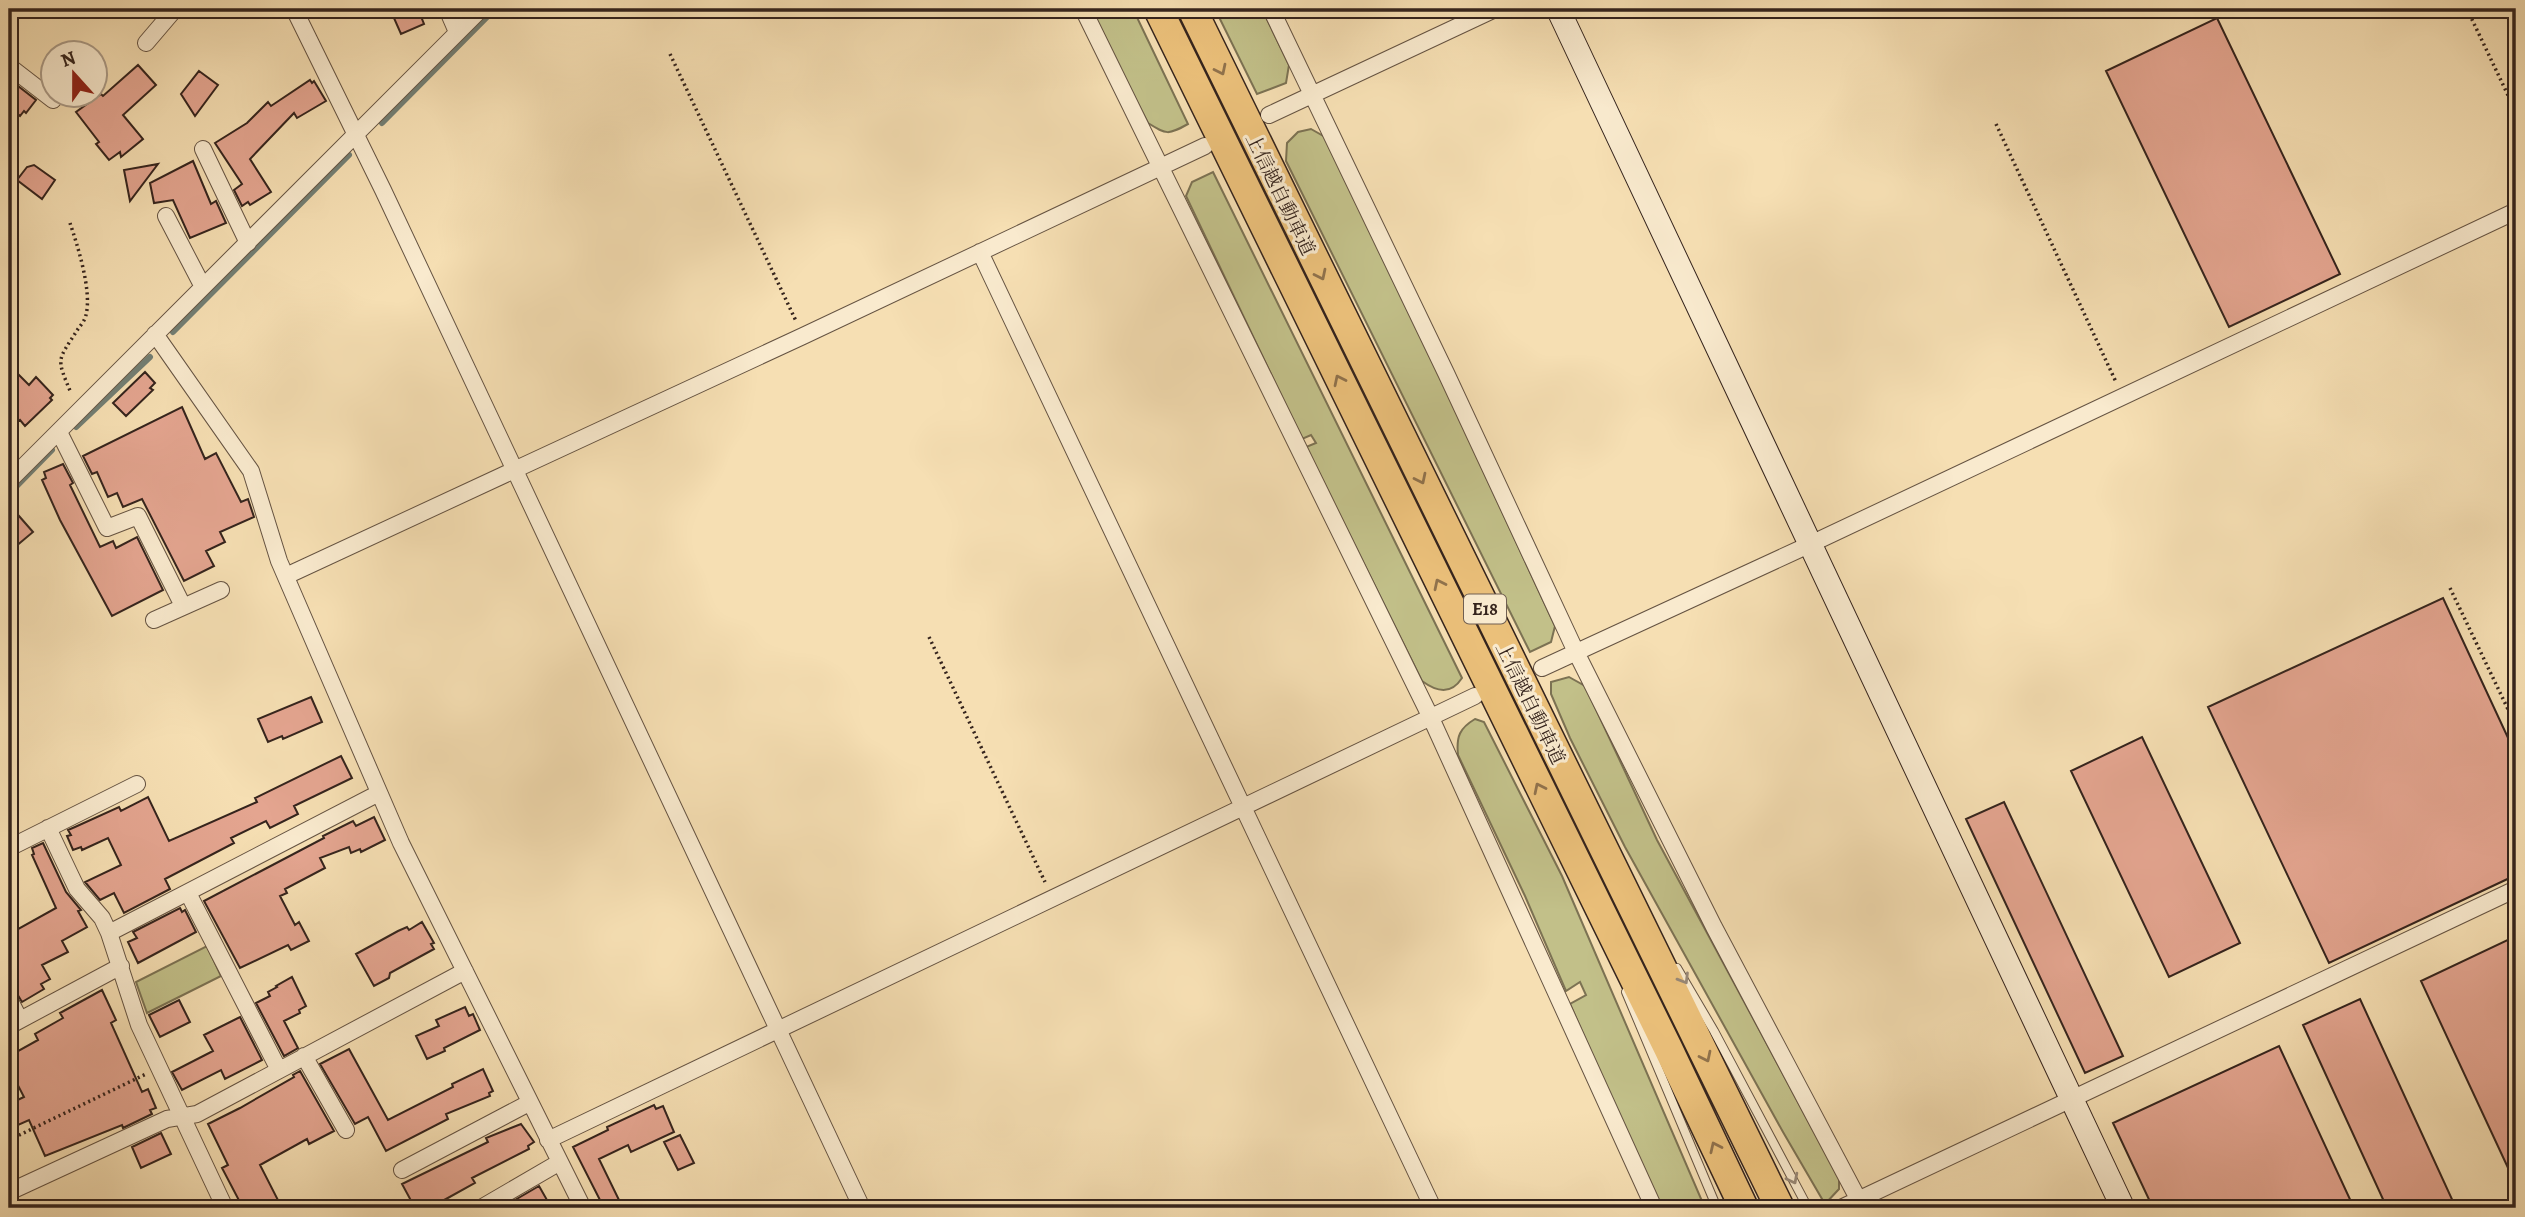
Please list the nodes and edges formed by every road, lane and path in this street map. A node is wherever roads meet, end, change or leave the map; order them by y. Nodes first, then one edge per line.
1 (175, 9) edge
2 (294, 9) edge
3 (447, 9) edge
4 (481, 9) edge
5 (1083, 9) edge
6 (1158, 9) edge
7 (1192, 9) edge
8 (1270, 9) edge
9 (1495, 9) edge
10 (1558, 9) edge
11 (2467, 9) edge
12 (457, 32) junction
13 (146, 43) dead end
14 (670, 54) dead end
15 (9, 66) edge
16 (38, 89) edge
17 (1312, 96) junction
18 (2516, 112) edge
19 (1269, 115) dead end
20 (1996, 124) dead end
21 (356, 134) junction
22 (1205, 146) dead end
23 (203, 149) dead end
24 (1163, 166) junction
25 (2516, 211) edge
26 (166, 216) dead end
27 (70, 223) dead end
28 (248, 243) junction
29 (980, 252) junction
30 (203, 287) junction
31 (155, 334) junction
32 (803, 336) junction
33 (2122, 397) junction
34 (79, 411) junction
35 (59, 432) junction
36 (516, 470) junction
37 (9, 481) edge
38 (1811, 544) junction
39 (286, 576) junction
40 (2450, 588) dead end
41 (220, 590) dead end
42 (183, 606) junction
43 (154, 621) dead end
44 (929, 637) dead end
45 (1576, 652) junction
46 (1542, 668) dead end
47 (1475, 696) dead end
48 (1431, 718) junction
49 (2516, 726) edge
50 (138, 784) dead end
51 (379, 793) junction
52 (1244, 808) junction
53 (1587, 815) junction
54 (48, 828) junction
55 (1560, 830) junction
56 (9, 848) edge
57 (2516, 889) edge
58 (188, 893) junction
59 (1053, 900) junction
60 (109, 933) junction
61 (1658, 935) dead end
62 (1606, 945) dead end
63 (1672, 959) dead end
64 (121, 966) junction
65 (465, 971) junction
66 (1622, 983) dead end
67 (9, 999) edge
68 (14, 1023) edge
69 (778, 1030) junction
70 (304, 1056) junction
71 (158, 1068) junction
72 (279, 1070) junction
73 (2070, 1098) junction
74 (529, 1103) junction
75 (182, 1116) junction
76 (346, 1130) dead end
77 (9, 1140) edge
78 (548, 1140) junction
79 (560, 1161) junction
80 (402, 1170) dead end
81 (9, 1192) edge
82 (1860, 1205) edge
83 (220, 1207) edge
84 (481, 1208) edge
85 (583, 1208) edge
86 (862, 1208) edge
87 (1433, 1208) edge
88 (1654, 1208) edge
89 (1717, 1208) edge
90 (1744, 1208) edge
91 (1780, 1208) edge
92 (1808, 1208) edge
93 (1841, 1208) edge
94 (2123, 1208) edge

1 - 13 street
2 - 21 street
3 - 12 street
4 - 12 street
5 - 24 street
55 -> 6 highway, 上信越自動車道 / E18
7 -> 53 highway, 上信越自動車道 / E18
8 - 17 street
9 - 17 street
10 - 38 street
11 - 18 path
12 - 21 street
14 - 32 path
15 - 16 street
17 - 19 street
17 - 45 street
20 - 33 path
21 - 28 street
21 - 36 street
22 - 24 street
23 - 28 street
24 - 29 street
24 - 48 street
25 - 33 street
26 - 30 street
27 - 34 path
28 - 30 street
29 - 32 street
29 - 52 street
30 - 31 street
31 - 34 street
31 - 39 street
32 - 36 street
33 - 38 street
34 - 35 street
35 - 37 street
35 - 42 street
36 - 39 street
36 - 69 street
38 - 45 street
38 - 73 street
39 - 51 street
40 - 49 path
41 - 42 street
42 - 43 street
44 - 59 path
45 - 46 street
45 - 82 street
47 - 48 street
48 - 52 street
48 - 88 street
50 - 54 street
51 - 58 street
51 - 65 street
52 - 59 street
52 - 87 street
53 - 61 lane
53 -> 91 highway, 上信越自動車道 / E18
54 - 56 street
54 - 60 street
55 - 62 lane
90 -> 55 highway, 上信越自動車道 / E18
57 - 73 street
58 - 60 street
58 - 72 street
59 - 69 street
60 - 64 street
63 -> 92 lane
64 - 68 street
64 - 71 street
65 - 70 street
65 - 74 street
66 - 89 lane
67 - 68 street
69 - 78 street
69 - 86 street
70 - 72 street
70 - 76 street
71 - 75 street
71 - 77 path
72 - 75 street
73 - 82 street
73 - 94 street
74 - 78 street
74 - 80 street
75 - 81 street
75 - 83 street
78 - 79 street
79 - 84 street
79 - 85 street
82 - 93 street

